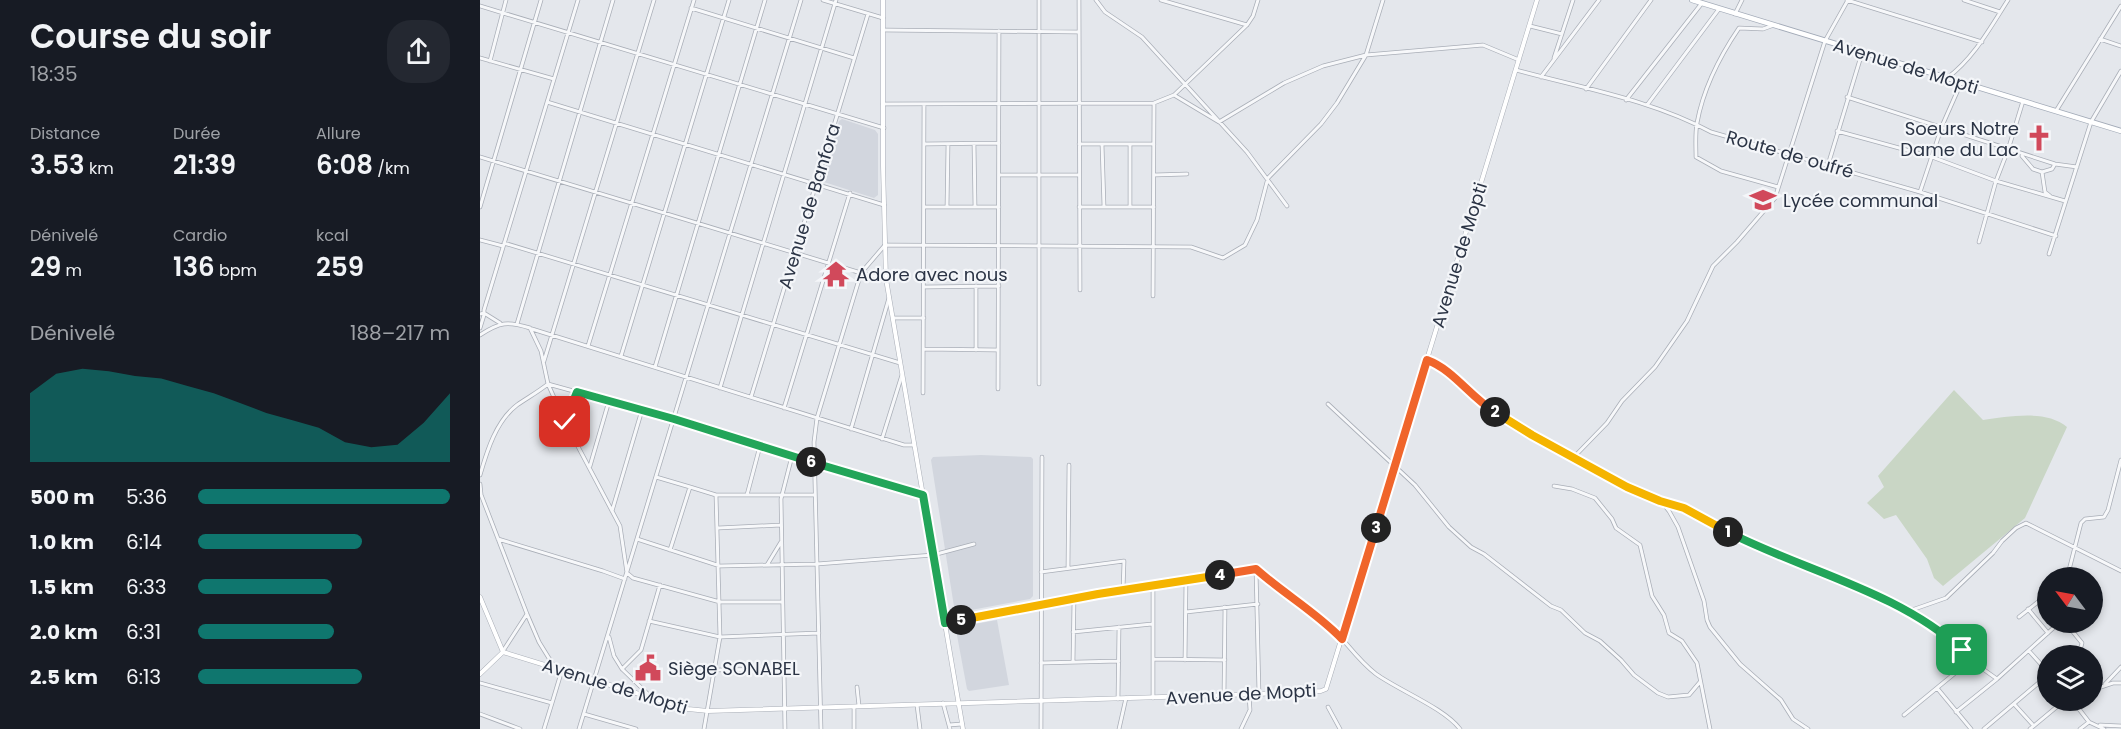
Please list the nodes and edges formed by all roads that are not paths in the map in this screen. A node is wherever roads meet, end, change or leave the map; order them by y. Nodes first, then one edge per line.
1 (506, 0) edge
2 (541, 0) edge
3 (578, 0) edge
4 (613, 0) edge
5 (654, 0) edge
6 (694, 0) edge
7 (729, 0) edge
8 (765, 0) edge
9 (801, 0) edge
10 (823, 0) edge
11 (883, 0) edge
12 (1039, 0) edge
13 (1079, 0) edge
14 (1096, 0) edge
15 (1161, 0) edge
16 (1258, 0) edge
17 (1383, 0) edge
18 (1538, 0) edge
19 (1573, 0) edge
20 (1599, 0) edge
21 (1651, 0) edge
22 (1692, 0) edge
23 (1742, 0) edge
24 (1848, 0) edge
25 (1964, 0) edge
26 (2008, 0) edge
27 (836, 2) edge
28 (1702, 3) junction
29 (480, 6) edge
30 (2121, 6) edge
31 (692, 8) junction
32 (1719, 9) junction
33 (2000, 12) junction
34 (503, 13) junction
35 (868, 14) junction
36 (1735, 14) junction
37 (724, 18) junction
38 (883, 18) junction
39 (534, 22) junction
40 (1247, 26) junction
41 (1530, 26) junction
42 (1774, 26) junction
43 (757, 28) junction
44 (883, 30) junction
45 (999, 32) junction
46 (1039, 32) junction
47 (1080, 32) junction
48 (568, 33) junction
49 (1562, 34) junction
50 (789, 38) junction
51 (2100, 39) junction
52 (1825, 41) junction
53 (599, 42) junction
54 (1982, 42) junction
55 (2121, 46) edge
56 (822, 48) junction
57 (1862, 53) junction
58 (638, 54) junction
59 (1366, 56) junction
60 (480, 58) edge
61 (854, 58) junction
62 (1520, 60) junction
63 (490, 61) junction
64 (1553, 61) junction
65 (674, 65) junction
66 (520, 70) junction
67 (1516, 70) junction
68 (2121, 71) edge
69 (706, 74) junction
70 (1541, 77) junction
71 (1947, 78) junction
72 (554, 79) junction
73 (1961, 83) junction
74 (740, 84) junction
75 (1183, 84) junction
76 (1586, 89) junction
77 (772, 94) junction
78 (1174, 95) junction
79 (1847, 97) junction
80 (1626, 100) junction
81 (2023, 101) junction
82 (547, 102) junction
83 (805, 104) junction
84 (883, 104) junction
85 (924, 104) junction
86 (999, 104) junction
87 (1039, 104) junction
88 (1079, 104) junction
89 (1154, 104) junction
90 (1647, 105) junction
91 (2055, 111) junction
92 (579, 112) junction
93 (837, 114) junction
94 (1219, 122) junction
95 (2091, 122) junction
96 (617, 123) junction
97 (1697, 124) junction
98 (1942, 126) junction
99 (884, 128) junction
100 (1837, 131) junction
101 (2121, 131) edge
102 (654, 134) junction
103 (2010, 143) junction
104 (686, 144) junction
105 (924, 144) junction
106 (948, 144) junction
107 (974, 144) junction
108 (999, 144) junction
109 (1080, 144) junction
110 (1102, 144) junction
111 (1130, 144) junction
112 (1154, 144) junction
113 (2008, 150) junction
114 (2019, 153) junction
115 (719, 154) junction
116 (1788, 154) junction
117 (480, 157) edge
118 (1932, 157) junction
119 (494, 161) junction
120 (750, 163) junction
121 (2055, 164) junction
122 (1828, 165) junction
123 (2076, 166) junction
124 (526, 171) junction
125 (2042, 172) junction
126 (784, 173) junction
127 (1187, 174) dead end
128 (999, 175) junction
129 (1039, 175) junction
130 (1079, 175) junction
131 (1154, 175) junction
132 (1268, 178) junction
133 (559, 181) junction
134 (1996, 181) junction
135 (816, 183) junction
136 (1778, 187) junction
137 (596, 192) junction
138 (1920, 192) junction
139 (850, 193) junction
140 (2052, 198) junction
141 (2065, 201) junction
142 (632, 204) junction
143 (884, 205) junction
144 (1287, 206) dead end
145 (480, 207) edge
146 (924, 207) junction
147 (947, 207) junction
148 (975, 207) junction
149 (999, 207) junction
150 (1079, 207) junction
151 (1104, 207) junction
152 (1130, 207) junction
153 (1154, 207) junction
154 (664, 214) junction
155 (1988, 214) junction
156 (698, 223) junction
157 (730, 233) junction
158 (2056, 236) junction
159 (480, 240) edge
160 (1979, 242) dead end
161 (504, 244) junction
162 (763, 244) junction
163 (885, 245) junction
164 (924, 246) junction
165 (999, 246) junction
166 (1039, 246) junction
167 (1080, 247) junction
168 (1154, 247) junction
169 (538, 253) junction
170 (795, 253) junction
171 (2049, 254) dead end
172 (828, 263) junction
173 (574, 264) junction
174 (861, 273) junction
175 (610, 275) junction
176 (886, 279) junction
177 (643, 284) junction
178 (924, 286) junction
179 (976, 286) junction
180 (999, 286) junction
181 (1080, 290) dead end
182 (677, 294) junction
183 (889, 296) junction
184 (1153, 296) dead end
185 (708, 305) junction
186 (482, 313) edge
187 (742, 315) junction
188 (893, 318) junction
189 (924, 318) junction
190 (502, 324) junction
191 (516, 324) junction
192 (773, 324) junction
193 (480, 328) edge
194 (530, 328) junction
195 (806, 334) junction
196 (480, 335) edge
197 (552, 335) junction
198 (839, 344) junction
199 (588, 346) junction
200 (924, 349) junction
201 (976, 350) junction
202 (999, 350) junction
203 (873, 354) junction
204 (621, 356) junction
205 (1427, 360) junction
206 (544, 363) junction
207 (900, 363) junction
208 (655, 367) junction
209 (902, 375) junction
210 (686, 377) junction
211 (548, 384) junction
212 (1039, 384) dead end
213 (720, 388) junction
214 (998, 389) dead end
215 (577, 392) junction
216 (923, 393) dead end
217 (751, 397) junction
218 (609, 401) junction
219 (1328, 404) dead end
220 (784, 408) junction
221 (642, 410) junction
222 (816, 418) junction
223 (674, 419) junction
224 (565, 422) junction
225 (851, 429) junction
226 (882, 438) junction
227 (914, 445) junction
228 (760, 446) junction
229 (792, 456) junction
230 (1042, 457) dead end
231 (1574, 457) junction
232 (2121, 460) edge
233 (814, 463) junction
234 (1069, 465) dead end
235 (1395, 465) junction
236 (590, 468) junction
237 (480, 475) edge
238 (656, 477) junction
239 (480, 484) edge
240 (1554, 486) dead end
241 (690, 487) junction
242 (480, 495) edge
243 (716, 495) junction
244 (747, 495) junction
245 (782, 495) junction
246 (815, 495) junction
247 (923, 495) junction
248 (1660, 501) junction
249 (612, 511) junction
250 (781, 525) junction
251 (718, 528) junction
252 (498, 539) junction
253 (637, 539) junction
254 (782, 541) junction
255 (974, 544) dead end
256 (2074, 548) junction
257 (670, 550) junction
258 (933, 555) junction
259 (817, 564) junction
260 (766, 565) junction
261 (783, 565) junction
262 (720, 566) junction
263 (2070, 567) edge
264 (1068, 568) junction
265 (1256, 569) junction
266 (2121, 570) edge
267 (1041, 572) junction
268 (627, 573) junction
269 (625, 579) junction
270 (1186, 580) junction
271 (660, 585) junction
272 (1153, 585) junction
273 (1123, 590) junction
274 (480, 597) edge
275 (1074, 599) junction
276 (782, 602) junction
277 (2037, 602) edge
278 (720, 603) junction
279 (1258, 604) junction
280 (481, 605) edge
281 (1041, 605) junction
282 (1225, 607) junction
283 (2028, 609) junction
284 (1186, 612) junction
285 (1907, 612) junction
286 (527, 614) junction
287 (2019, 617) dead end
288 (2037, 620) edge
289 (649, 621) junction
290 (945, 623) junction
291 (1153, 624) junction
292 (1119, 627) junction
293 (609, 632) junction
294 (1073, 632) junction
295 (819, 633) junction
296 (2048, 633) edge
297 (783, 636) junction
298 (720, 637) junction
299 (1342, 639) junction
300 (2029, 651) junction
301 (503, 652) junction
302 (1153, 660) junction
303 (1185, 660) junction
304 (1225, 660) junction
305 (1971, 660) junction
306 (1119, 661) junction
307 (2037, 661) edge
308 (1073, 662) junction
309 (1041, 663) junction
310 (2121, 667) edge
311 (555, 668) junction
312 (622, 669) junction
313 (784, 669) junction
314 (562, 670) junction
315 (715, 670) junction
316 (480, 674) edge
317 (1997, 679) junction
318 (594, 680) junction
319 (1700, 682) junction
320 (480, 683) edge
321 (2121, 683) edge
322 (2037, 684) edge
323 (2103, 685) edge
324 (857, 687) dead end
325 (2103, 687) edge
326 (1937, 688) junction
327 (1258, 694) junction
328 (1250, 695) junction
329 (1224, 696) junction
330 (651, 697) junction
331 (1126, 698) junction
332 (1153, 698) junction
333 (1118, 699) junction
334 (1041, 701) junction
335 (958, 702) junction
336 (552, 703) junction
337 (943, 703) junction
338 (2014, 704) junction
339 (917, 705) junction
340 (856, 706) junction
341 (1328, 707) dead end
342 (821, 708) junction
343 (785, 709) junction
344 (708, 711) junction
345 (2051, 711) edge
346 (2080, 711) edge
347 (1956, 712) junction
348 (480, 714) edge
349 (584, 714) junction
350 (1904, 715) dead end
351 (2089, 722) junction
352 (2099, 725) junction
353 (2121, 726) edge
354 (950, 727) edge
355 (962, 727) edge
356 (2031, 727) edge
357 (520, 729) edge
358 (544, 729) edge
359 (579, 729) edge
360 (636, 729) edge
361 (704, 729) edge
362 (785, 729) edge
363 (821, 729) edge
364 (854, 729) edge
365 (920, 729) edge
366 (1041, 729) edge
367 (1119, 729) edge
368 (1242, 729) edge
369 (1340, 729) edge
370 (1460, 729) edge
371 (1710, 729) edge
372 (1808, 729) edge
373 (1971, 729) edge
374 (1985, 729) edge
375 (2080, 729) edge
376 (2104, 729) edge

1 - 34 street
2 - 39 street
3 - 48 street
4 - 53 street
5 - 58 street
6 - 31 street
7 - 37 street
8 - 43 street
9 - 50 street
10 - 27 street
11 - 38 street
12 - 46 street
13 - 47 street
14 - 75 street
15 - 40 street
16 - 40 street
17 - 59 street
18 - 41 street, Avenue de Mopti
19 - 49 street
20 - 64 street
21 - 76 street
22 - 28 main road, Avenue de Mopti
23 - 36 street
24 - 52 street
24 - 54 street
25 - 33 street
26 - 33 street
27 - 35 street
27 - 56 street
28 - 32 main road, Avenue de Mopti
28 - 80 street
29 - 34 street
30 - 51 street
31 - 37 street
31 - 65 street
32 - 36 main road, Avenue de Mopti
32 - 90 street
33 - 54 street
34 - 39 street
34 - 63 street
35 - 38 street
35 - 61 street, Avenue de Banfora
36 - 42 main road, Avenue de Mopti
37 - 43 street
37 - 69 street
38 - 44 street
39 - 48 street
39 - 66 street
40 - 75 street
41 - 49 street
41 - 62 street, Avenue de Mopti
42 - 52 main road, Avenue de Mopti
42 - 97 street, Route de oufré
43 - 50 street
43 - 74 street
44 - 45 street
44 - 84 street
45 - 46 street
45 - 86 street
46 - 47 street
46 - 87 street
47 - 88 street
48 - 53 street
48 - 72 street
49 - 64 street
50 - 56 street
50 - 77 street
51 - 55 street
51 - 91 street
52 - 57 main road, Avenue de Mopti
52 - 116 street
53 - 58 street
53 - 92 street
54 - 71 street
56 - 61 street
56 - 83 street
57 - 71 main road, Avenue de Mopti
57 - 79 street
58 - 65 street
58 - 96 street
59 - 62 street
59 - 94 street
59 - 132 street
60 - 63 street
61 - 93 street, Avenue de Banfora
62 - 67 street, Avenue de Mopti
63 - 66 street
64 - 70 street
65 - 69 street
65 - 102 street
66 - 72 street
66 - 119 street
67 - 70 street, Route de oufré
67 - 205 street, Avenue de Mopti
68 - 95 street
69 - 74 street
69 - 104 street
70 - 76 street, Route de oufré
71 - 73 main road, Avenue de Mopti
72 - 82 street
73 - 81 main road, Avenue de Mopti
73 - 98 street
74 - 77 street
74 - 115 street
75 - 78 street
75 - 94 street
76 - 80 street, Route de oufré
77 - 83 street
77 - 120 street
78 - 89 street
78 - 94 street
79 - 98 street
79 - 100 street
80 - 90 street, Route de oufré
81 - 91 main road, Avenue de Mopti
81 - 103 street
82 - 92 street
82 - 124 street
83 - 93 street
83 - 126 street
84 - 85 street
84 - 99 street
85 - 86 street
85 - 105 street
86 - 87 street
86 - 108 street
87 - 88 street
87 - 129 street
88 - 89 street
88 - 109 street
89 - 112 street
90 - 97 street, Route de oufré
91 - 95 main road, Avenue de Mopti
92 - 96 street
92 - 133 street
93 - 99 street
93 - 135 street, Avenue de Banfora
94 - 132 street
95 - 101 main road, Avenue de Mopti
95 - 123 street
96 - 102 street
96 - 137 street
97 - 116 street, Route de oufré
97 - 136 street, Route de oufré
98 - 113 street
98 - 118 street
99 - 143 street
100 - 118 street
100 - 122 street
102 - 104 street
102 - 142 street
103 - 113 street
103 - 114 street
104 - 115 street
104 - 154 street
105 - 106 street
105 - 146 street
106 - 107 street
106 - 147 street
107 - 108 street
107 - 148 street
108 - 128 street
109 - 110 street
109 - 130 street
110 - 111 street
110 - 151 street
111 - 112 street
111 - 152 street
112 - 131 street
113 - 114 street
113 - 134 street
114 - 121 street
114 - 125 street
115 - 120 street
115 - 156 street
116 - 122 street, Route de oufré
116 - 136 street
117 - 119 street
118 - 134 street
118 - 138 street
119 - 124 street
119 - 145 street
120 - 126 street
120 - 157 street
121 - 123 street
121 - 125 street
122 - 138 street, Route de oufré
123 - 141 street
124 - 133 street
124 - 161 street
125 - 140 street
126 - 135 street
126 - 162 street
127 - 131 street
128 - 129 street
128 - 149 street
129 - 130 street
129 - 166 street
130 - 150 street
131 - 153 street
132 - 144 street
132 - 168 street
133 - 137 street
133 - 169 street
134 - 140 street
134 - 155 street
135 - 139 street
135 - 170 street, Avenue de Banfora
136 - 231 street
137 - 142 street
137 - 173 street
138 - 155 street, Route de oufré
139 - 143 street
139 - 172 street
140 - 141 street
141 - 158 street
142 - 154 street
142 - 175 street
143 - 163 street
146 - 147 street
146 - 164 street
147 - 148 street
148 - 149 street
149 - 165 street
150 - 151 street
150 - 167 street
151 - 152 street
152 - 153 street
153 - 168 street
154 - 156 street
154 - 177 street
155 - 158 street, Route de oufré
155 - 160 street
156 - 157 street
156 - 182 street
157 - 162 street
157 - 185 street
158 - 171 street
159 - 161 street
161 - 169 street
161 - 186 street
162 - 170 street
162 - 187 street
163 - 164 street
163 - 174 street
163 - 176 street
164 - 165 street
164 - 178 street
165 - 166 street
165 - 180 street
166 - 167 street
166 - 212 street
167 - 168 street
167 - 181 street
168 - 184 street
169 - 173 street
169 - 191 street
170 - 172 street
170 - 192 street, Avenue de Banfora
172 - 174 street
172 - 195 street
173 - 175 street
173 - 197 street
174 - 176 street
174 - 198 street
175 - 177 street
175 - 199 street
176 - 183 street
177 - 182 street
177 - 204 street
178 - 179 street
178 - 189 street
179 - 180 street
179 - 201 street
180 - 202 street
182 - 185 street
182 - 208 street
183 - 188 street
183 - 203 street
185 - 187 street
185 - 210 street
186 - 190 street
186 - 193 street
187 - 192 street
187 - 213 street
188 - 189 street
188 - 207 street
189 - 200 street
190 - 191 street
190 - 196 street
191 - 194 street
192 - 195 street
192 - 217 street, Avenue de Banfora
194 - 197 street
194 - 206 street
195 - 198 street
195 - 220 street
197 - 199 street
197 - 206 street
198 - 203 street
198 - 222 street
199 - 204 street
200 - 201 street
200 - 216 street
201 - 202 street
202 - 214 street
203 - 207 street
203 - 225 street
204 - 208 street
205 - 231 street
205 - 235 street, Avenue de Mopti
206 - 211 street
207 - 209 street
208 - 210 street
209 - 226 street
209 - 227 street
210 - 213 street
210 - 223 street
211 - 215 street
211 - 224 street
211 - 237 street
213 - 217 street
215 - 218 street
215 - 224 street
217 - 220 street
218 - 221 street
218 - 236 street
219 - 235 street
220 - 222 street
221 - 223 street
221 - 249 street
222 - 225 street
222 - 233 street
223 - 228 street
223 - 238 street
224 - 236 street
225 - 226 street
226 - 227 street
227 - 247 street
228 - 229 street
228 - 244 street
229 - 233 street
229 - 245 street
230 - 267 street
231 - 248 street
232 - 256 street
233 - 246 street
233 - 247 street
234 - 264 street
235 - 299 street, Avenue de Mopti
235 - 319 street
236 - 249 street
238 - 241 street
238 - 253 street
239 - 242 street
240 - 319 street
241 - 243 street
241 - 257 street
242 - 252 street
243 - 244 street
243 - 251 street
244 - 245 street
245 - 246 street
245 - 250 street
246 - 259 street
247 - 258 street
248 - 285 street
248 - 372 street
249 - 268 street
250 - 251 street
250 - 254 street
251 - 262 street
252 - 269 street
252 - 286 street
253 - 257 street
253 - 268 street
254 - 260 street
254 - 261 street
255 - 258 street
256 - 263 street
256 - 266 street
256 - 285 street
257 - 262 street
258 - 259 street
258 - 290 street
259 - 261 street
259 - 295 street
260 - 261 street
260 - 262 street
261 - 276 street
262 - 278 street
264 - 267 street
264 - 273 street
265 - 270 street
265 - 279 street
265 - 299 street
267 - 281 street
268 - 269 street
268 - 271 street
269 - 293 street
270 - 272 street
270 - 284 street
271 - 278 street
271 - 289 street
272 - 273 street
272 - 291 street
273 - 275 street
274 - 280 street
275 - 281 street
275 - 294 street
276 - 278 street
276 - 297 street
277 - 283 street
278 - 298 street
279 - 282 street
279 - 327 street
280 - 301 street
281 - 290 street
281 - 309 street
282 - 284 street
282 - 304 street
283 - 287 street
283 - 288 street
284 - 303 street
285 - 305 street
286 - 301 street
286 - 311 street
289 - 298 street
289 - 312 street
290 - 335 street
291 - 292 street
291 - 302 street
292 - 294 street
292 - 306 street
293 - 312 street
293 - 318 street
294 - 308 street
295 - 297 street
295 - 342 street
296 - 300 street
297 - 298 street
297 - 313 street
298 - 315 street
299 - 327 street, Avenue de Mopti
299 - 370 street
300 - 307 street
300 - 317 street
301 - 311 street, Avenue de Mopti
301 - 316 street
302 - 303 street
302 - 332 street
303 - 304 street
304 - 329 street
305 - 317 street
305 - 326 street
306 - 308 street
306 - 333 street
308 - 309 street
309 - 334 street
310 - 323 street
311 - 314 street, Avenue de Mopti
312 - 330 street
313 - 315 street
313 - 343 street
314 - 318 street, Avenue de Mopti
314 - 336 street
315 - 344 street
317 - 347 street
318 - 330 street, Avenue de Mopti
318 - 349 street
319 - 371 street
320 - 336 street
321 - 325 street
322 - 338 street
324 - 340 street
326 - 347 street
326 - 350 street
327 - 328 street, Avenue de Mopti
328 - 329 street, Avenue de Mopti
328 - 368 street
329 - 332 street, Avenue de Mopti
330 - 344 street, Avenue de Mopti
331 - 332 street, Avenue de Mopti
331 - 333 street, Avenue de Mopti
331 - 367 street
333 - 334 street, Avenue de Mopti
334 - 335 street, Avenue de Mopti
334 - 366 street
335 - 337 street, Avenue de Mopti
335 - 355 street
336 - 358 street
337 - 339 street, Avenue de Mopti
337 - 354 street
338 - 356 street
338 - 374 street
339 - 340 street, Avenue de Mopti
339 - 365 street
340 - 342 street, Avenue de Mopti
340 - 364 street
341 - 369 street
342 - 343 street, Avenue de Mopti
342 - 363 street
343 - 344 street, Avenue de Mopti
343 - 362 street
344 - 361 street
345 - 356 street
346 - 351 street
347 - 373 street
348 - 357 street
349 - 359 street
349 - 360 street
351 - 352 street
351 - 375 street
352 - 353 street
352 - 376 street
354 - 355 street

